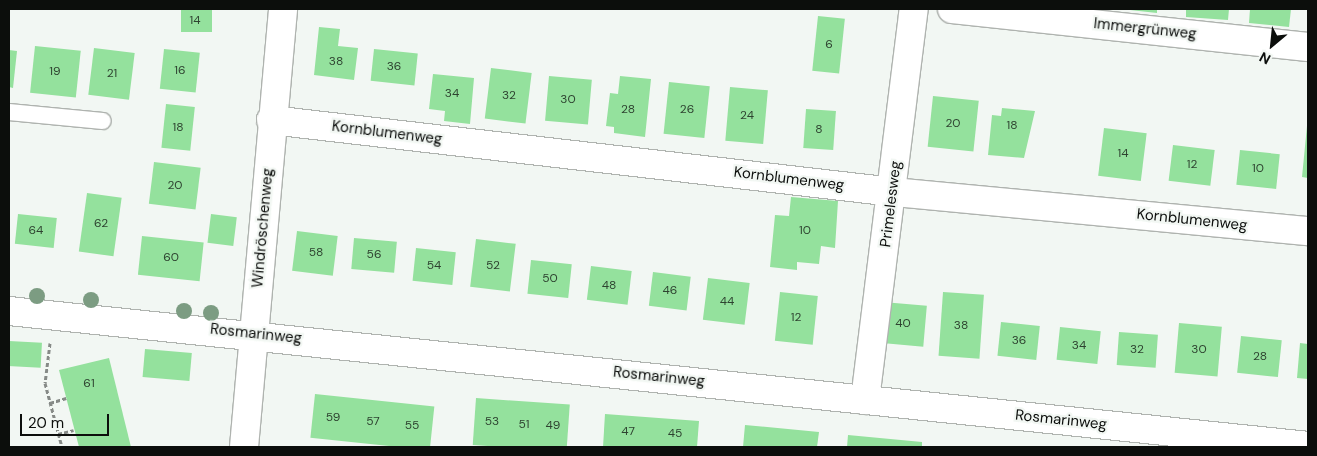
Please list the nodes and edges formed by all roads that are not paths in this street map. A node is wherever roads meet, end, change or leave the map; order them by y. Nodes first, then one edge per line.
1 (283, 9) edge
2 (914, 9) edge
3 (952, 9) edge
4 (1308, 46) edge
5 (9, 112) edge
6 (272, 120) junction
7 (103, 121) dead end
8 (893, 192) junction
9 (1308, 232) edge
10 (9, 311) edge
11 (254, 333) junction
12 (864, 400) junction
13 (1308, 446) edge
14 (244, 447) edge

1 - 6 street, Windröschenweg
2 - 8 street, Primelesweg
3 - 4 street, Immergrünweg
5 - 7 lane
6 - 8 street, Kornblumenweg
6 - 11 street, Windröschenweg
8 - 9 street, Kornblumenweg
8 - 12 street, Primelesweg
10 - 11 street, Rosmarinweg
11 - 12 street, Rosmarinweg
11 - 14 street, Windröschenweg
12 - 13 street, Rosmarinweg

